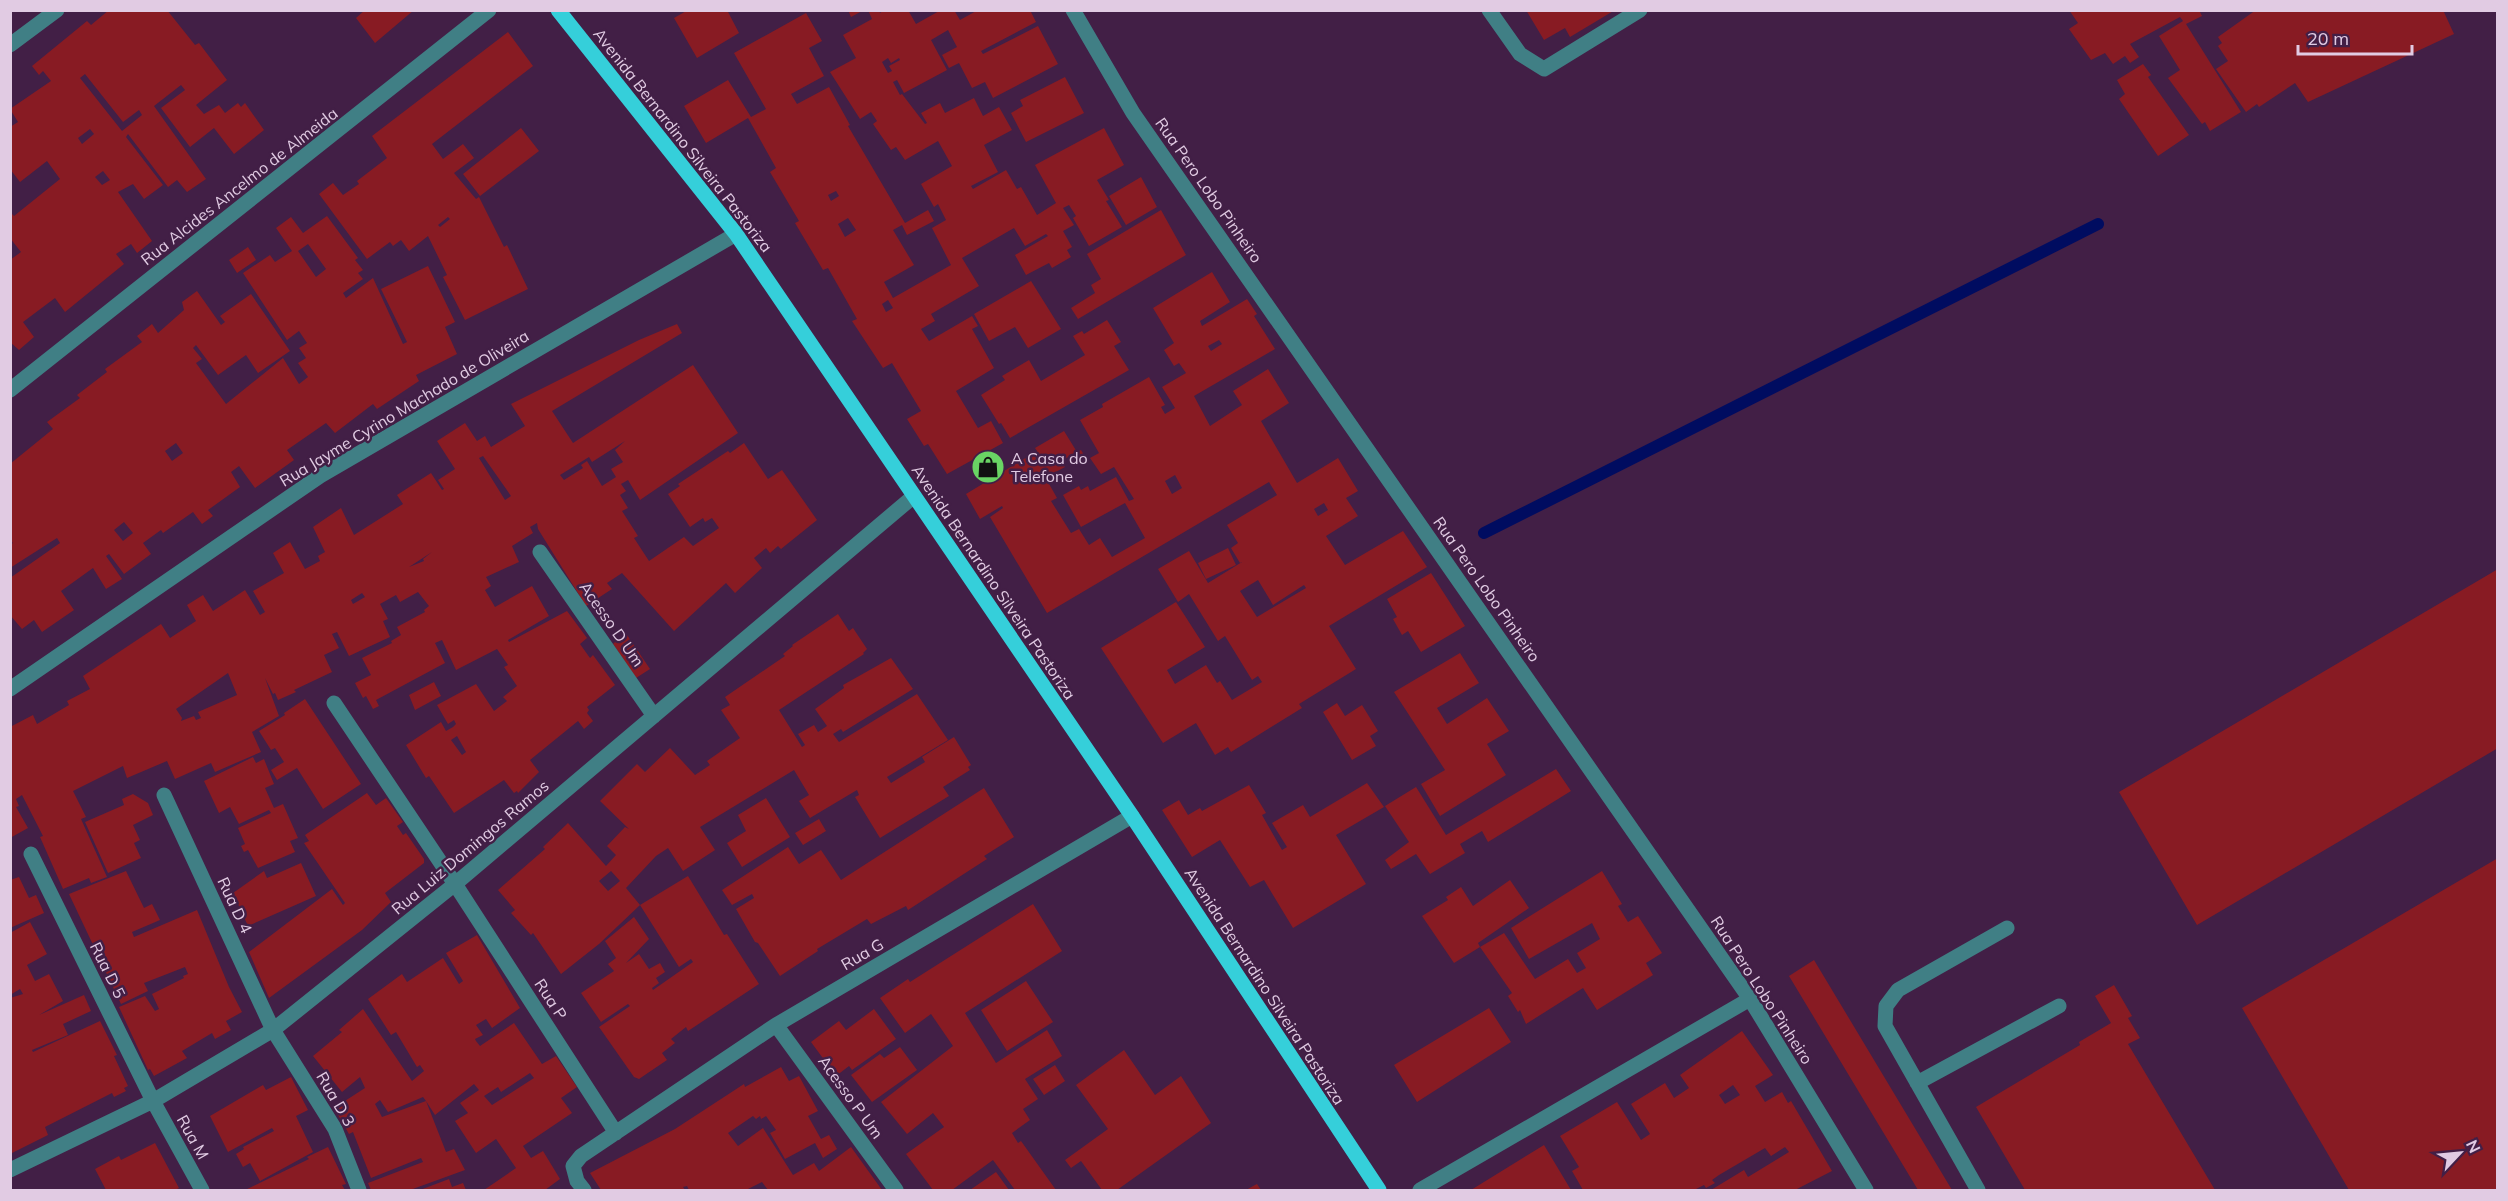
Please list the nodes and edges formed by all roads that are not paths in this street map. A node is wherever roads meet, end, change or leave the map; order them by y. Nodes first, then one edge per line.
1 (57, 10) edge
2 (489, 10) edge
3 (558, 10) edge
4 (1073, 10) edge
5 (1490, 10) edge
6 (1640, 10) edge
7 (10, 45) edge
8 (736, 234) junction
9 (10, 390) edge
10 (914, 496) junction
11 (540, 552) dead end
12 (12, 684) edge
13 (334, 703) dead end
14 (654, 716) junction
15 (164, 795) dead end
16 (1132, 816) junction
17 (31, 854) dead end
18 (455, 884) junction
19 (2007, 928) dead end
20 (1750, 999) junction
21 (2058, 1006) dead end
22 (776, 1025) junction
23 (273, 1030) junction
24 (1917, 1083) junction
25 (153, 1101) junction
26 (616, 1133) junction
27 (10, 1170) edge
28 (202, 1191) edge
29 (359, 1191) edge
30 (584, 1191) edge
31 (896, 1191) edge
32 (1378, 1191) edge
33 (1420, 1191) edge
34 (1866, 1191) edge
35 (1978, 1191) edge

1 - 7 street
2 - 9 street, Rua Alcides Ancelmo de Almeida
3 - 8 main road, Avenida Bernardino Silveira Pastoriza
4 - 20 street, Rua Pero Lobo Pinheiro
5 - 6 street
8 - 10 main road, Avenida Bernardino Silveira Pastoriza
8 - 12 street, Rua Jayme Cyrino Machado de Oliveira
10 - 14 street, Rua Luiz Domingos Ramos
10 - 16 main road, Avenida Bernardino Silveira Pastoriza
11 - 14 street, Acesso D Um
13 - 18 street, Rua P
14 - 18 street, Rua Luiz Domingos Ramos
15 - 23 street, Rua D 4
16 - 22 street, Rua G
16 - 32 main road, Avenida Bernardino Silveira Pastoriza
17 - 25 street, Rua D 5
18 - 23 street, Rua Luiz Domingos Ramos
18 - 26 street, Rua P
19 - 24 street
20 - 33 street
20 - 34 street, Rua Pero Lobo Pinheiro
21 - 24 street
22 - 26 street, Rua G
22 - 31 street, Acesso P Um
23 - 25 street, Rua Luiz Domingos Ramos
23 - 29 street, Rua D 3
24 - 35 street
25 - 27 street, Rua Luiz Domingos Ramos
25 - 28 street, Rua M
26 - 30 street

